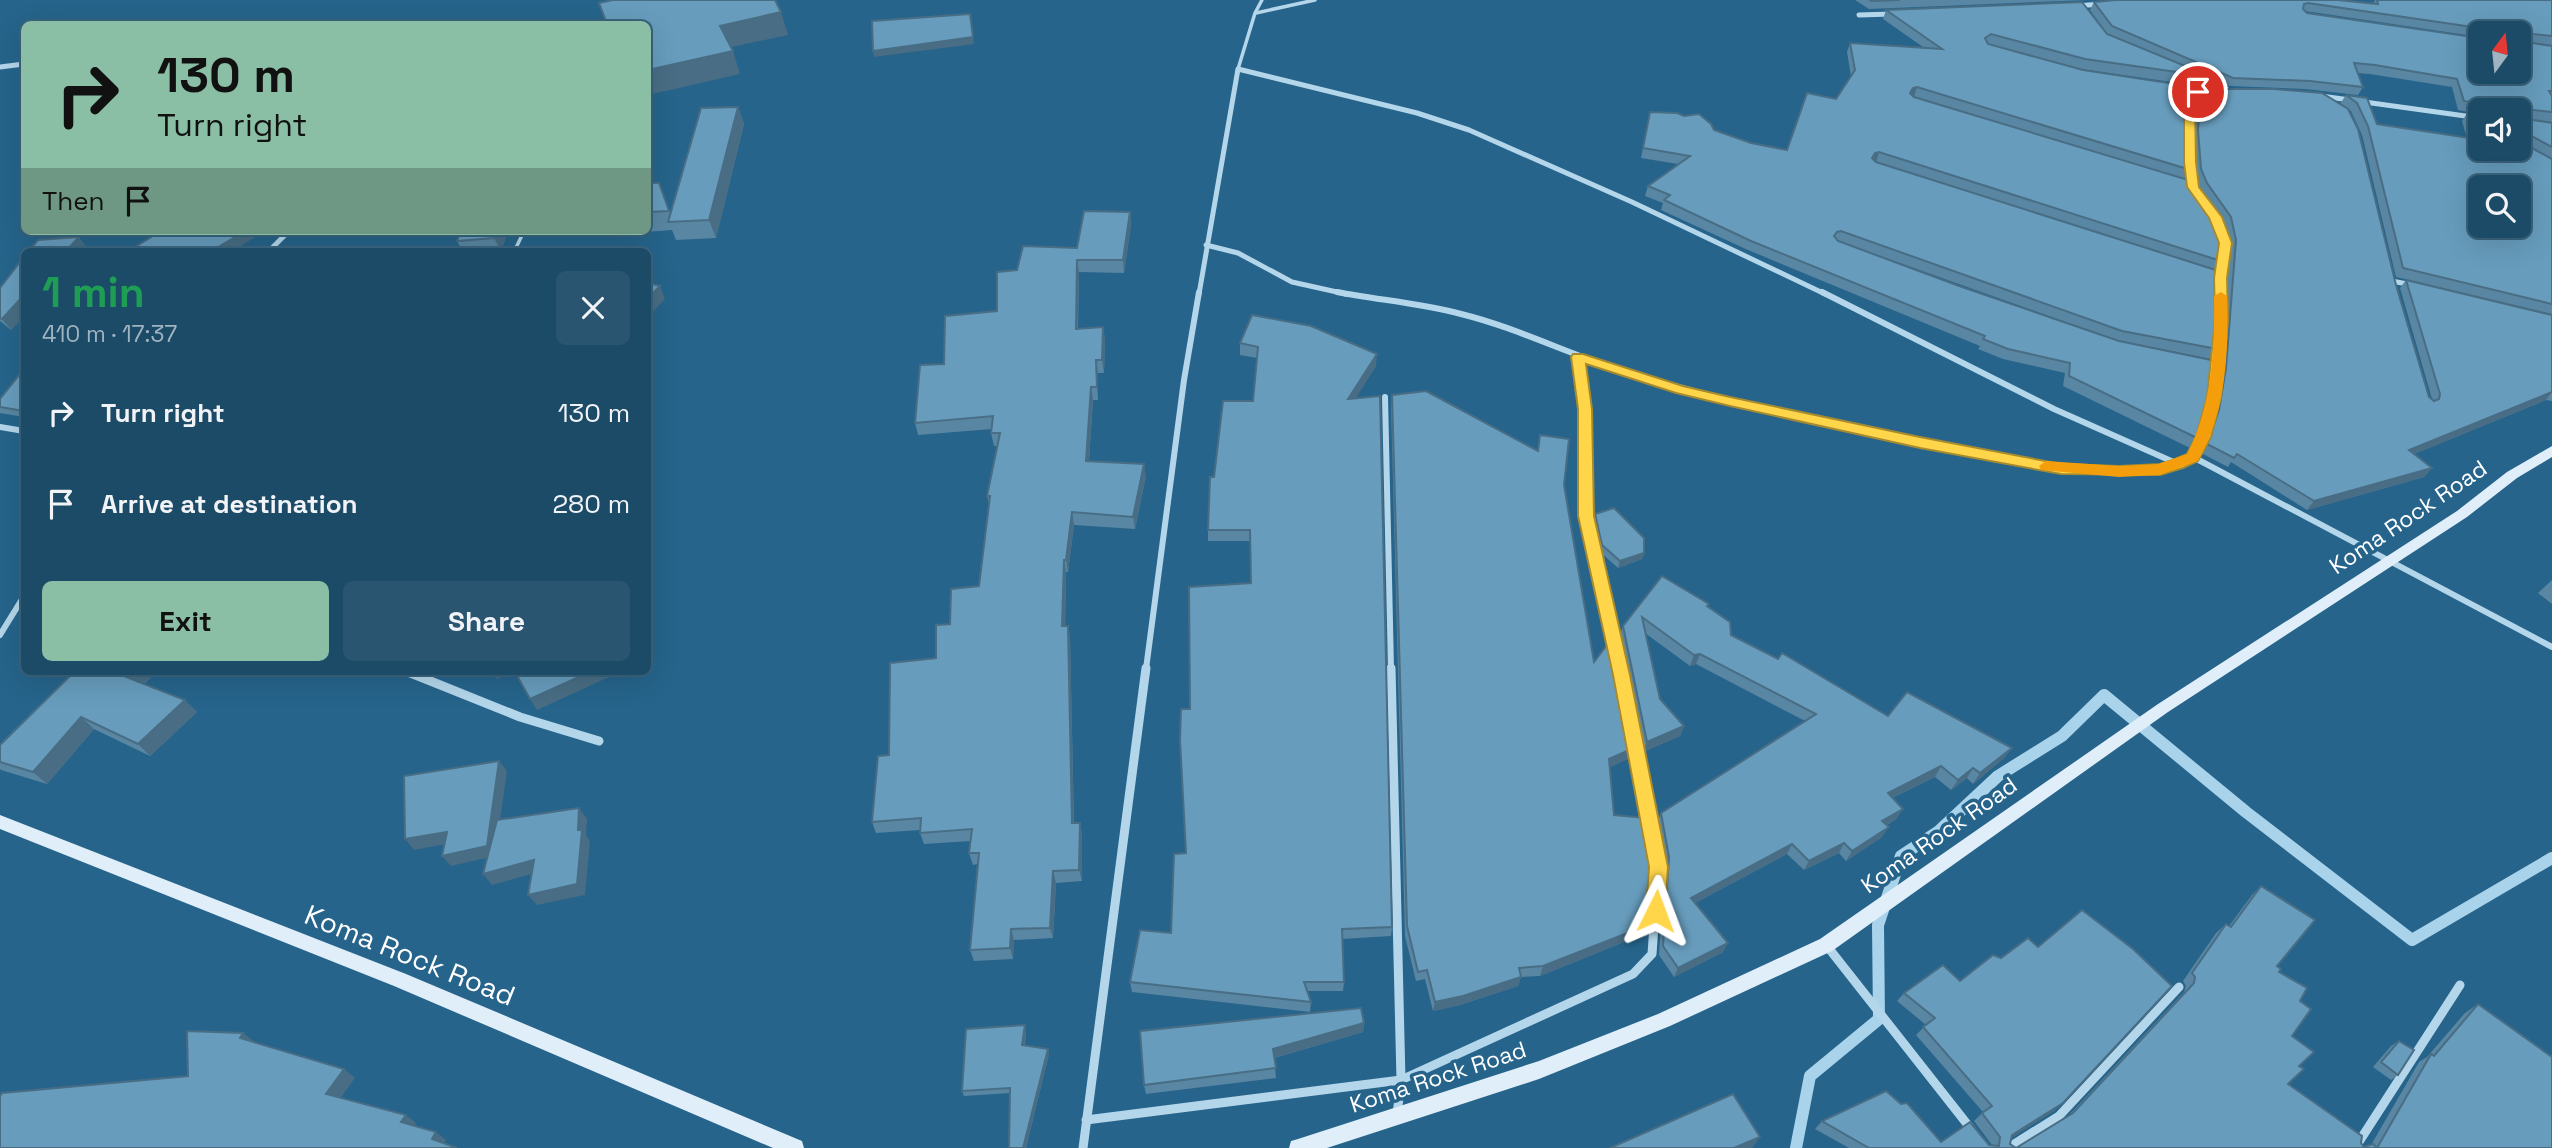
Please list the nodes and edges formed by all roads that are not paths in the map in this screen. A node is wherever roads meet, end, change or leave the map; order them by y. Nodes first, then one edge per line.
1 (1262, 0) edge
2 (1315, 0) edge
3 (2104, 4) edge
4 (2067, 6) edge
5 (2080, 6) junction
6 (1255, 13) junction
7 (1898, 13) edge
8 (1859, 15) dead end
9 (2087, 17) edge
10 (21, 64) edge
11 (0, 67) edge
12 (1238, 69) junction
13 (2193, 76) edge
14 (2228, 90) junction
15 (2239, 90) edge
16 (2186, 91) edge
17 (2198, 92) junction
18 (2337, 108) edge
19 (2468, 117) edge
20 (2200, 197) edge
21 (2216, 217) edge
22 (285, 235) edge
23 (1206, 245) junction
24 (272, 248) edge
25 (2389, 268) edge
26 (2209, 274) edge
27 (2221, 278) junction
28 (2392, 281) junction
29 (2417, 286) edge
30 (2396, 294) edge
31 (1578, 357) junction
32 (1385, 397) dead end
33 (0, 427) edge
34 (21, 430) edge
35 (2552, 451) edge
36 (2193, 457) junction
37 (2178, 464) junction
38 (2388, 562) junction
39 (21, 601) edge
40 (0, 635) edge
41 (2552, 647) edge
42 (415, 675) edge
43 (599, 741) dead end
44 (0, 822) edge
45 (1826, 946) junction
46 (2460, 985) dead end
47 (2179, 987) dead end
48 (1402, 1080) junction
49 (1397, 1116) junction
50 (1086, 1120) junction
51 (1977, 1137) edge
52 (796, 1148) edge
53 (1083, 1148) edge
54 (1298, 1148) edge
55 (2008, 1148) edge
56 (2355, 1148) edge

1 - 6 lane
2 - 6 lane
3 - 5 street
4 - 5 street
5 - 9 street
6 - 12 lane
7 - 8 street
10 - 11 street
12 - 23 street
12 - 37 street
13 - 14 street
14 - 15 street
14 - 17 street
16 - 17 street
17 - 20 street
18 - 19 street
21 - 27 street
22 - 24 street
23 - 31 street
23 - 50 street
25 - 28 street
26 - 27 street
27 - 36 street
28 - 29 street
28 - 30 street
31 - 37 street
31 - 48 street
32 - 48 street
33 - 34 street
35 - 38 main road, Koma Rock Road
36 - 37 street
36 - 38 street
38 - 41 street
38 - 45 main road, Koma Rock Road
39 - 40 street
42 - 43 street
44 - 52 main road, Koma Rock Road
45 - 49 main road, Koma Rock Road
45 - 51 street
46 - 56 street
47 - 55 street
48 - 49 street
48 - 50 street
49 - 54 main road, Koma Rock Road
50 - 53 street

